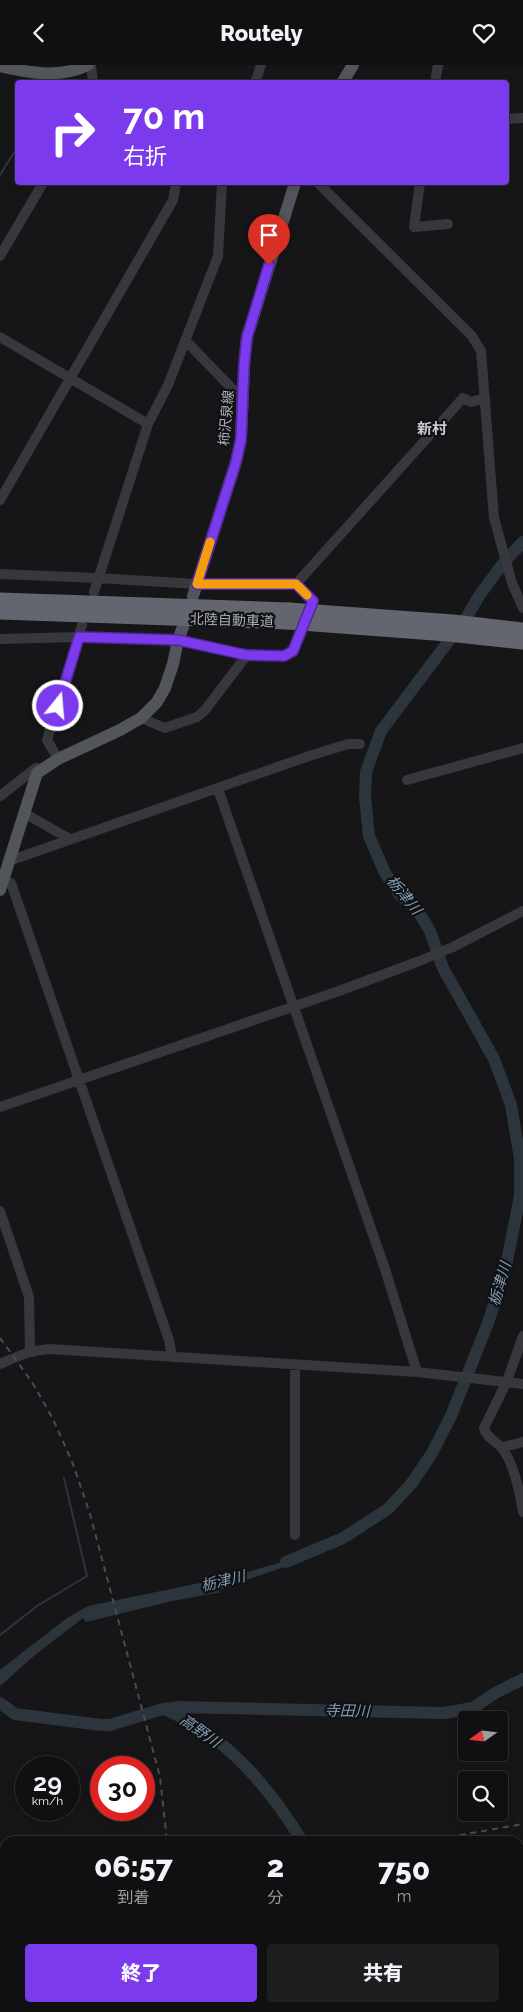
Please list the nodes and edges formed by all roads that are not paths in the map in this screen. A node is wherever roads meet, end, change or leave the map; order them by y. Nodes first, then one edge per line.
1 (90, 65) edge
2 (261, 65) edge
3 (353, 65) edge
4 (438, 65) edge
5 (5, 67) edge
6 (92, 80) edge
7 (256, 80) edge
8 (344, 80) edge
9 (436, 80) edge
10 (523, 118) edge
11 (509, 119) edge
12 (42, 185) edge
13 (176, 185) edge
14 (222, 185) edge
15 (294, 185) edge
16 (320, 185) edge
17 (420, 185) edge
18 (448, 224) dead end
19 (0, 256) edge
20 (0, 337) edge
21 (186, 341) junction
22 (70, 379) junction
23 (485, 398) junction
24 (243, 400) junction
25 (148, 424) junction
26 (0, 500) edge
27 (0, 575) edge
28 (97, 577) junction
29 (296, 584) junction
30 (195, 590) junction
31 (94, 591) dead end
32 (0, 600) edge
33 (523, 608) edge
34 (0, 612) edge
35 (288, 616) junction
36 (82, 625) dead end
37 (183, 627) dead end
38 (523, 630) edge
39 (79, 637) junction
40 (0, 639) edge
41 (178, 640) junction
42 (523, 642) edge
43 (246, 655) junction
44 (141, 718) junction
45 (360, 744) dead end
46 (523, 748) edge
47 (58, 759) junction
48 (44, 769) junction
49 (407, 781) dead end
50 (218, 789) junction
51 (0, 796) edge
52 (24, 813) junction
53 (70, 839) junction
54 (9, 861) junction
55 (2, 884) edge
56 (523, 911) edge
57 (294, 1005) junction
58 (80, 1078) junction
59 (0, 1107) edge
60 (0, 1211) edge
61 (523, 1336) edge
62 (30, 1351) junction
63 (172, 1357) junction
64 (0, 1364) edge
65 (295, 1366) junction
66 (417, 1372) junction
67 (507, 1381) junction
68 (523, 1384) edge
69 (523, 1442) edge
70 (502, 1449) junction
71 (521, 1486) edge
72 (523, 1512) edge
73 (295, 1535) dead end

1 - 5 main road
1 - 6 street
2 - 7 street
3 - 8 main road
4 - 9 street
10 - 11 street
12 - 19 street
13 - 22 street
14 - 21 street
15 - 24 main road, 柿沢泉線
16 - 23 street
17 - 18 street
20 - 22 street
21 - 24 street
21 - 25 street
22 - 25 street
22 - 26 street
23 - 29 street
23 - 33 street
24 - 30 main road, 柿沢泉線
25 - 28 street
27 - 28 street
28 - 30 street
28 - 31 street
29 - 30 street
29 - 43 street
32 - 35 highway, 北陸自動車道
34 - 35 highway, 北陸自動車道
35 - 38 highway, 北陸自動車道, bridge
35 - 42 highway, 北陸自動車道, bridge
36 - 39 street
37 - 41 main road
39 - 40 street
39 - 41 street
39 - 47 street
41 - 43 street
41 - 44 main road
43 - 44 street
44 - 47 main road
45 - 50 street
46 - 49 street
47 - 48 main road
48 - 51 street
48 - 52 main road
50 - 53 street
50 - 57 street
52 - 53 street
52 - 54 main road
53 - 54 street
54 - 55 main road
55 - 58 street
56 - 57 street
57 - 58 street
57 - 66 street
58 - 59 street
58 - 63 street
60 - 62 street
61 - 67 street
62 - 63 street
62 - 64 street
63 - 65 street
65 - 66 street
65 - 73 street
66 - 67 street
67 - 68 street
67 - 70 street
69 - 70 street
70 - 71 street
71 - 72 street

